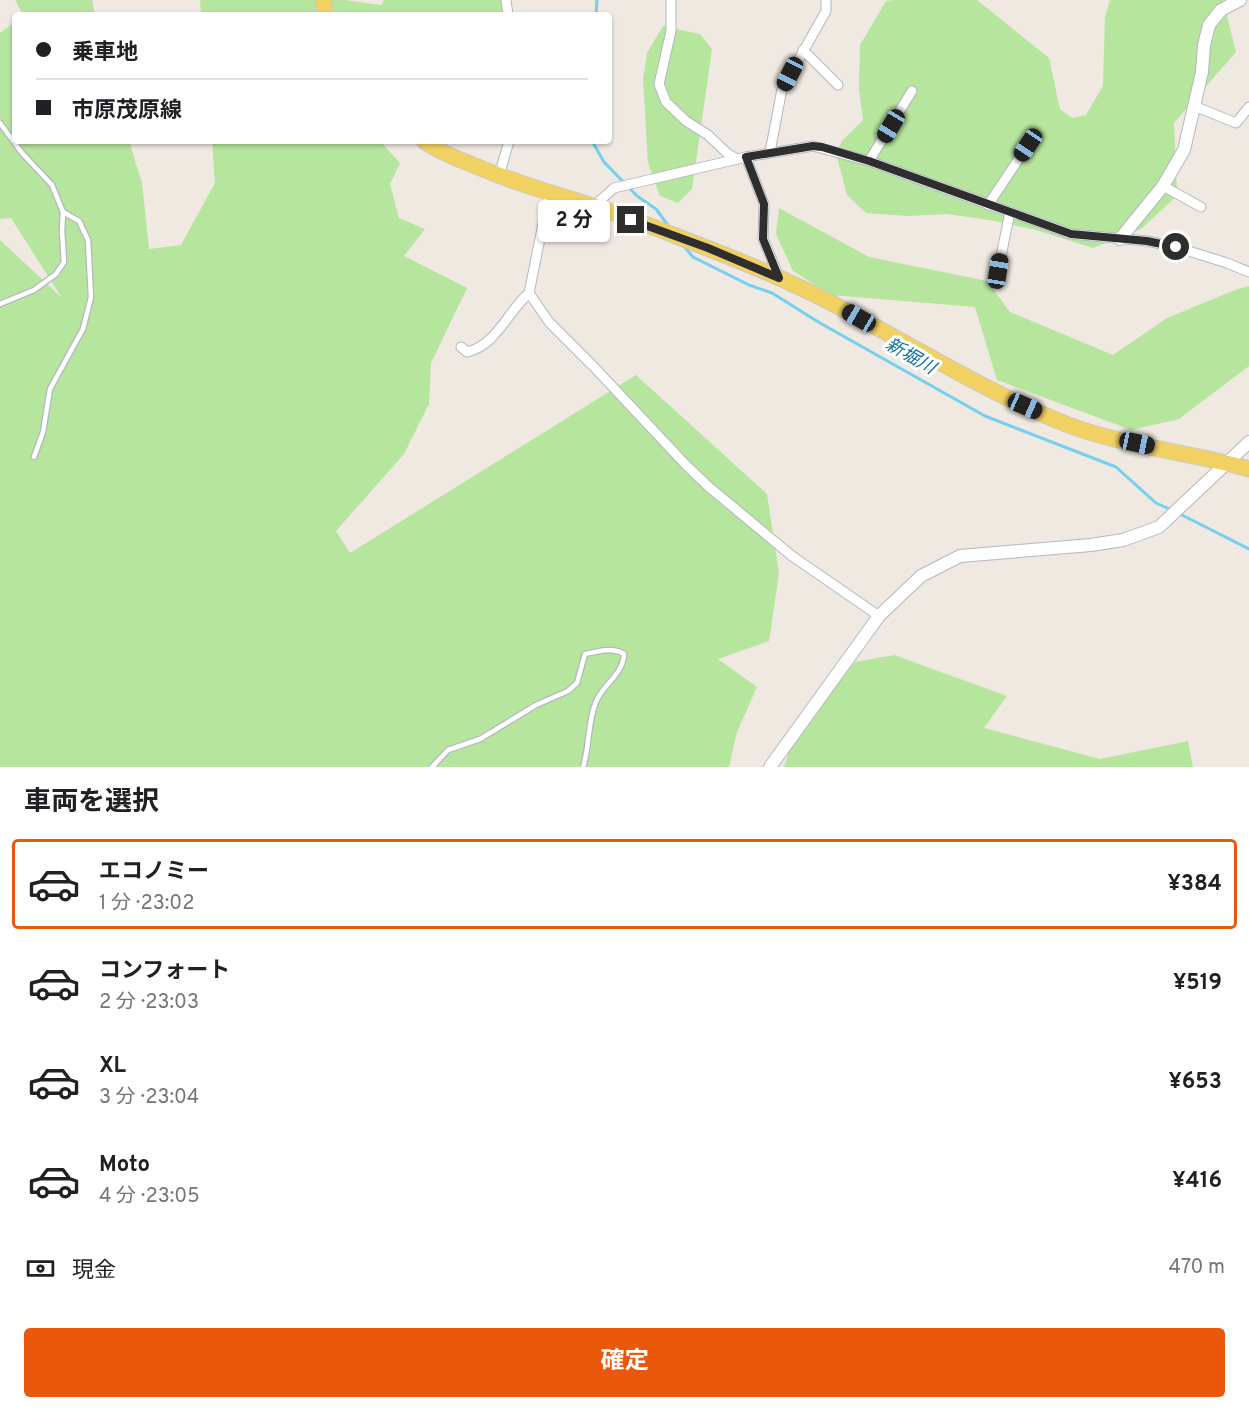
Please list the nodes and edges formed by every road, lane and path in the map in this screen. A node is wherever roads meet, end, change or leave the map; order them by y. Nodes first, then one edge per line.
1 (671, 0) edge
2 (826, 0) edge
3 (1240, 0) edge
4 (803, 50) junction
5 (838, 85) dead end
6 (912, 91) dead end
7 (1194, 106) junction
8 (1249, 107) edge
9 (0, 123) edge
10 (12, 139) edge
11 (15, 144) edge
12 (429, 144) edge
13 (508, 144) edge
14 (1028, 145) dead end
15 (770, 152) junction
16 (742, 158) junction
17 (869, 161) junction
18 (499, 176) junction
19 (1162, 186) junction
20 (549, 194) junction
21 (988, 205) junction
22 (594, 206) junction
23 (1202, 207) dead end
24 (63, 213) junction
25 (1010, 213) junction
26 (1120, 239) junction
27 (998, 271) dead end
28 (1249, 272) edge
29 (779, 278) junction
30 (529, 293) junction
31 (0, 304) edge
32 (461, 347) dead end
33 (1249, 442) edge
34 (34, 457) dead end
35 (1228, 463) junction
36 (1249, 469) edge
37 (879, 616) junction
38 (432, 767) edge
39 (583, 767) edge
40 (770, 767) edge

1 - 16 street
2 - 4 street
3 - 7 street
4 - 5 street
4 - 15 street
6 - 17 street
7 - 8 street
7 - 19 street
9 - 10 lane
11 - 24 lane
12 - 18 main road
13 - 18 street
14 - 21 street
15 - 16 street
15 - 17 street
16 - 22 street
16 - 29 street
17 - 21 street
18 - 20 main road
19 - 23 street
19 - 26 street
20 - 22 main road
20 - 30 street
21 - 25 street
22 - 29 main road
24 - 31 lane
24 - 34 lane
25 - 26 street
25 - 27 street
26 - 28 street
29 - 35 main road
30 - 32 street
30 - 37 street
33 - 35 street
35 - 36 main road
35 - 37 street
37 - 40 street
38 - 39 lane

